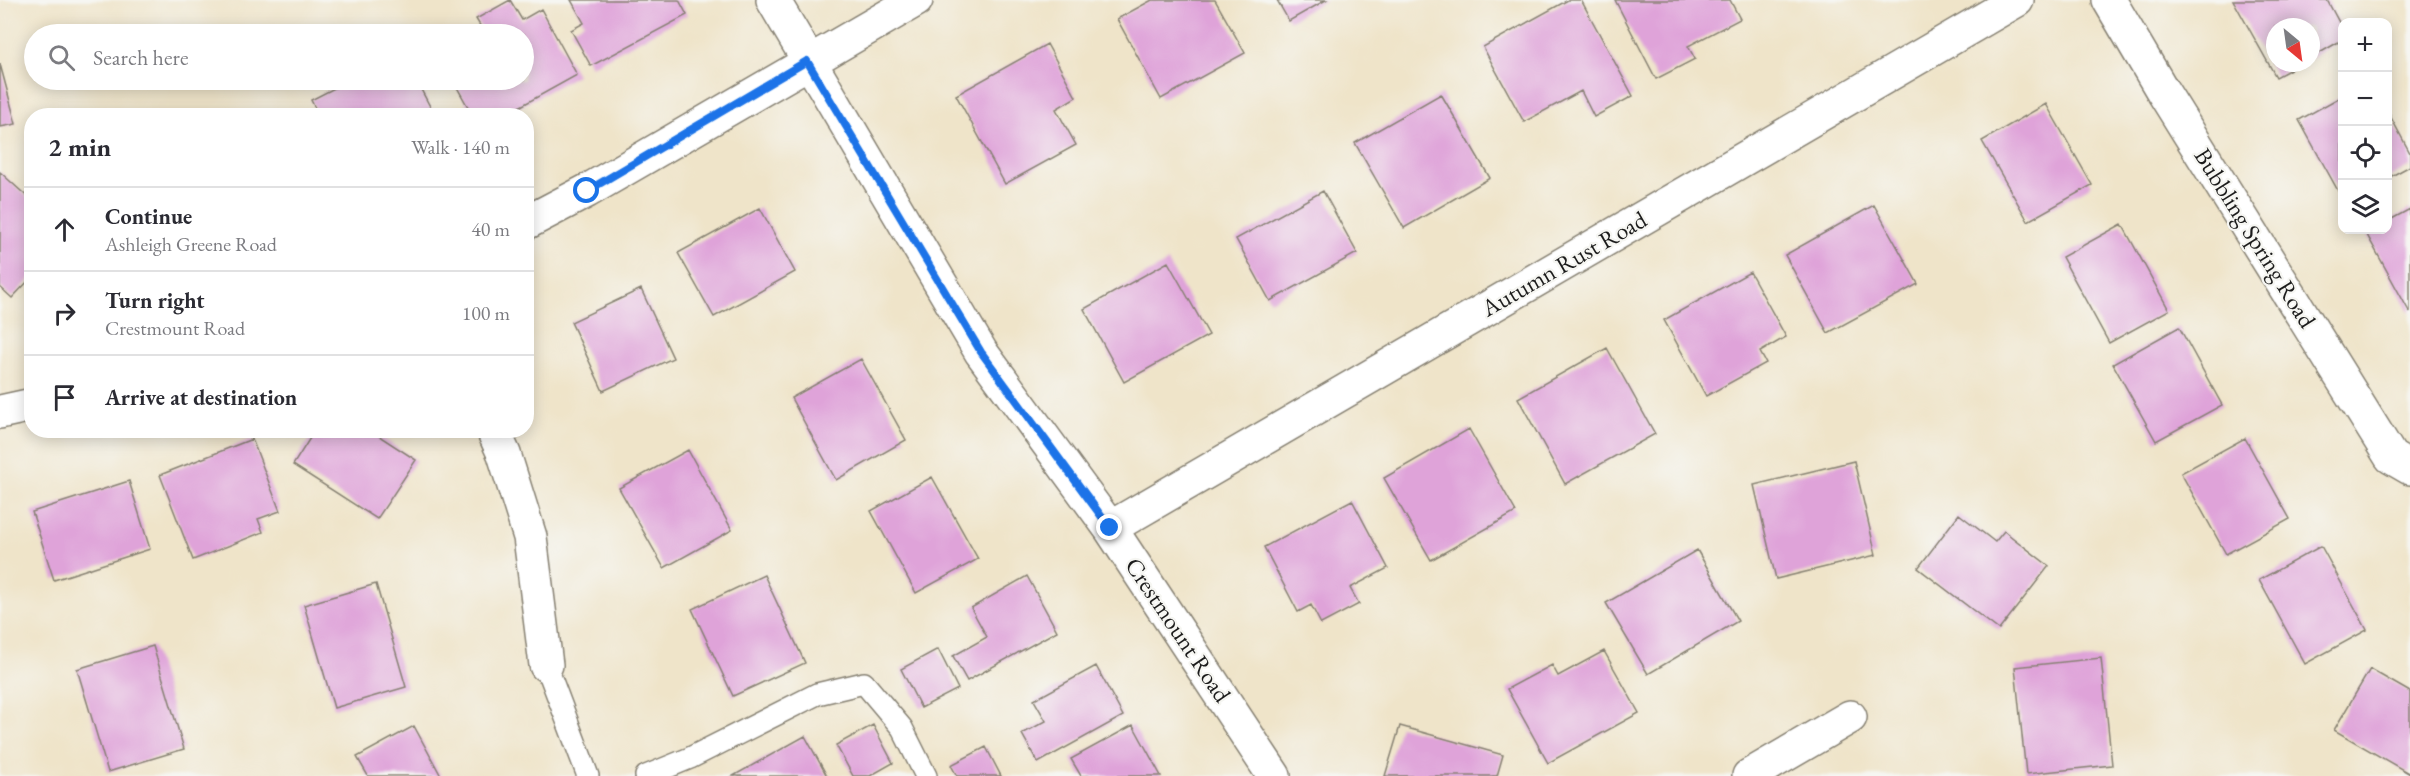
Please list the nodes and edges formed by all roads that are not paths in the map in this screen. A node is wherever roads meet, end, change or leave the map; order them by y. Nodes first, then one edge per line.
1 (772, 0) edge
2 (916, 0) edge
3 (2017, 0) edge
4 (2109, 0) edge
5 (807, 61) junction
6 (534, 219) edge
7 (24, 407) edge
8 (0, 412) edge
9 (497, 438) edge
10 (2410, 468) edge
11 (1110, 528) junction
12 (546, 665) joint
13 (1850, 717) dead end
14 (588, 776) edge
15 (646, 776) edge
16 (926, 776) edge
17 (1274, 776) edge
18 (1749, 776) edge

1 - 5 street, Crestmount Road
2 - 5 street
3 - 11 street, Autumn Rust Road
4 - 10 street, Bubbling Spring Road
5 - 6 street
5 - 11 street, Crestmount Road
7 - 8 street
9 - 12 street
11 - 17 street, Crestmount Road
12 - 14 lane
13 - 18 street
15 - 16 lane

